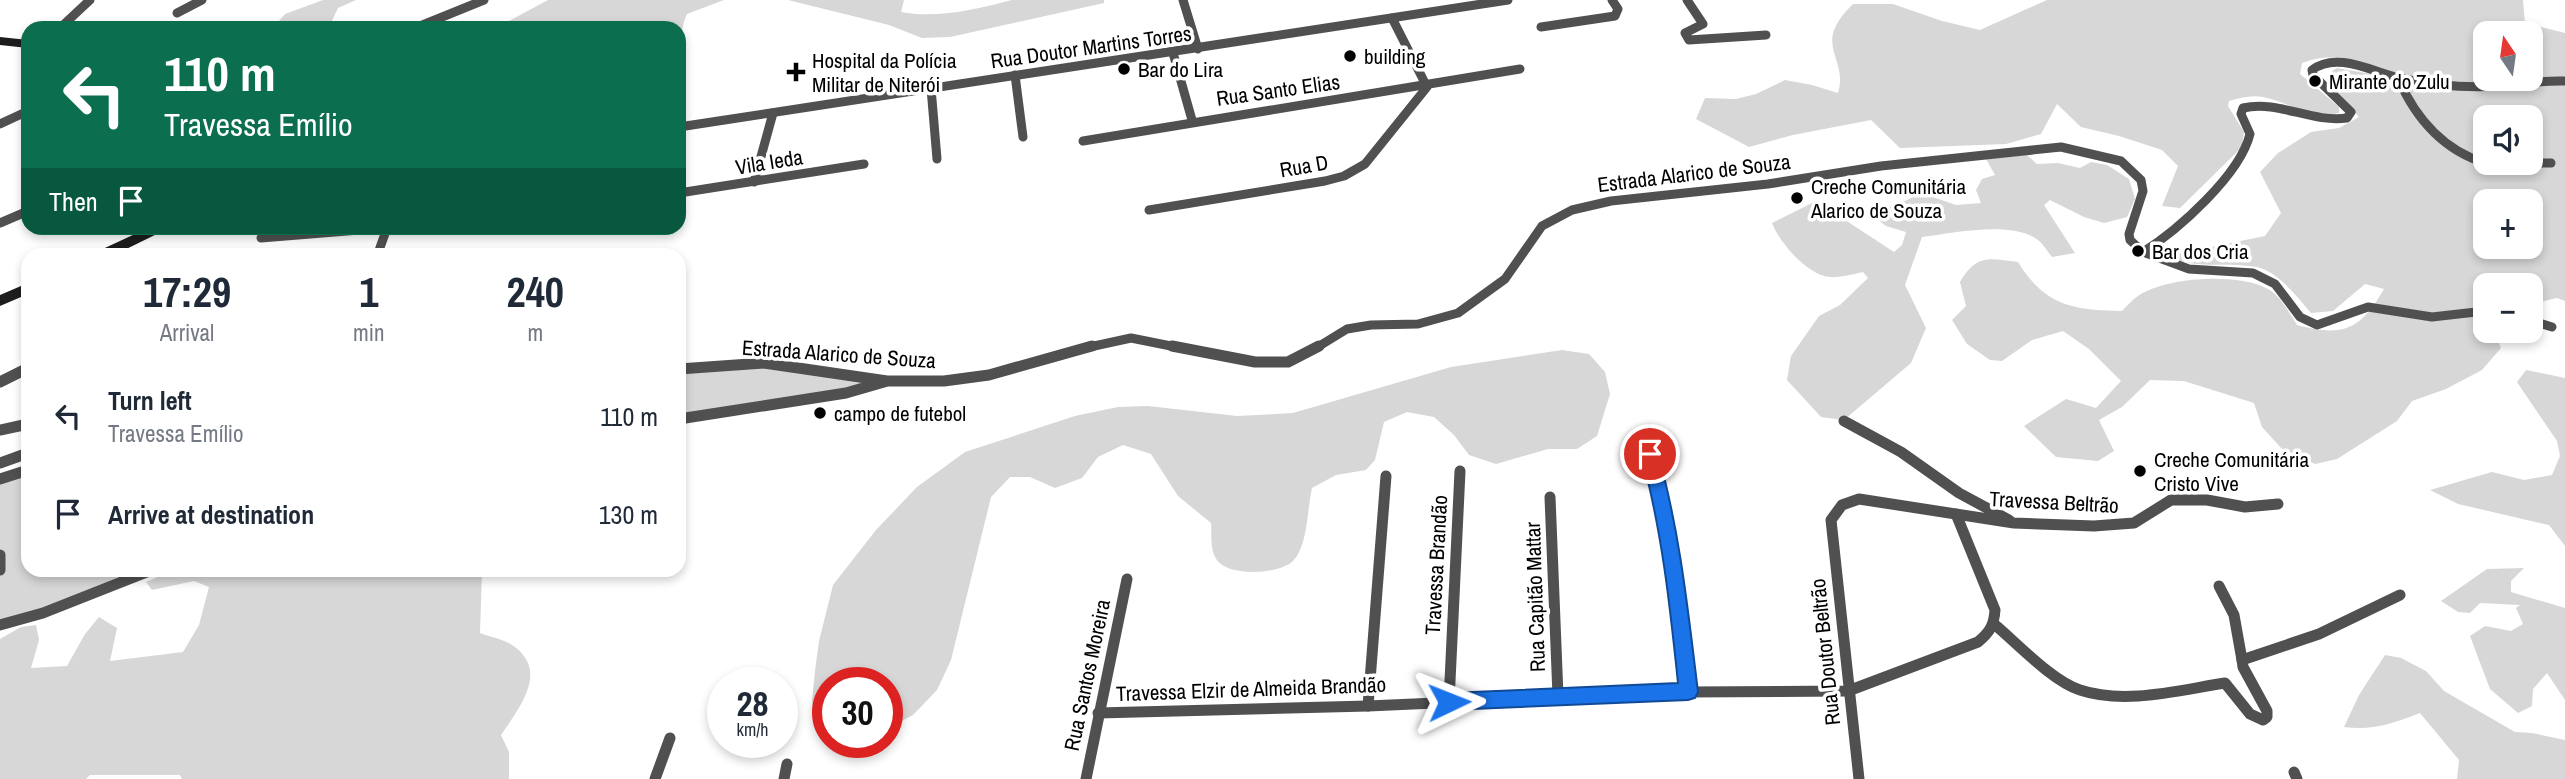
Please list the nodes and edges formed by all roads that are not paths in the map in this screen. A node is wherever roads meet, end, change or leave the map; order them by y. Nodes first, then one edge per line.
1 (90, 0) edge
2 (202, 0) edge
3 (485, 0) edge
4 (1183, 0) edge
5 (1508, 0) edge
6 (1612, 0) edge
7 (1687, 0) edge
8 (177, 13) dead end
9 (1392, 18) junction
10 (68, 21) edge
11 (432, 21) edge
12 (1541, 27) dead end
13 (1766, 35) dead end
14 (0, 41) edge
15 (21, 43) edge
16 (1198, 49) junction
17 (1172, 53) junction
18 (1520, 69) dead end
19 (1015, 75) junction
20 (2398, 78) junction
21 (2565, 81) edge
22 (1427, 87) junction
23 (931, 88) junction
24 (773, 113) junction
25 (21, 114) edge
26 (1192, 120) junction
27 (0, 124) edge
28 (686, 126) edge
29 (1023, 137) dead end
30 (1083, 141) dead end
31 (937, 159) dead end
32 (2473, 159) edge
33 (2543, 163) edge
34 (2552, 163) dead end
35 (864, 164) dead end
36 (754, 182) junction
37 (686, 192) edge
38 (1149, 210) dead end
39 (21, 214) edge
40 (0, 223) edge
41 (143, 235) edge
42 (289, 235) edge
43 (261, 237) dead end
44 (116, 248) edge
45 (2143, 252) junction
46 (21, 291) edge
47 (0, 301) edge
48 (2473, 313) edge
49 (2543, 324) edge
50 (2552, 327) dead end
51 (686, 369) edge
52 (21, 372) edge
53 (887, 381) junction
54 (0, 382) edge
55 (686, 418) edge
56 (1844, 421) dead end
57 (21, 426) edge
58 (0, 430) edge
59 (1645, 437) dead end
60 (21, 456) edge
61 (0, 463) edge
62 (1460, 471) dead end
63 (21, 472) edge
64 (1386, 476) dead end
65 (0, 479) edge
66 (1550, 497) dead end
67 (2278, 504) dead end
68 (1956, 514) junction
69 (1831, 520) joint
70 (2014, 523) junction
71 (0, 555) edge
72 (0, 570) edge
73 (134, 577) edge
74 (1128, 579) dead end
75 (2220, 586) dead end
76 (2400, 595) dead end
77 (1994, 624) junction
78 (0, 625) edge
79 (2242, 660) junction
80 (1848, 691) junction
81 (1688, 692) junction
82 (1558, 696) junction
83 (1449, 702) junction
84 (1368, 705) junction
85 (1098, 713) junction
86 (670, 738) dead end
87 (787, 764) dead end
88 (655, 779) edge
89 (784, 779) edge
90 (1086, 779) edge
91 (1859, 779) edge

1 - 10 street
2 - 8 street
3 - 11 street
4 - 16 street
5 - 9 street, Rua Doutor Martins Torres
6 - 12 street
7 - 13 street
9 - 16 street, Rua Doutor Martins Torres
9 - 22 street
14 - 15 street
16 - 17 street, Rua Doutor Martins Torres
17 - 19 street, Rua Doutor Martins Torres
17 - 26 street
18 - 22 street, Rua Santo Elias
19 - 23 street, Rua Doutor Martins Torres
19 - 29 street
20 - 21 street
20 - 32 street
20 - 45 street
22 - 26 street, Rua Santo Elias
22 - 38 street, Rua D
23 - 24 street, Rua Doutor Martins Torres
23 - 31 street
24 - 28 street, Rua Doutor Martins Torres
24 - 36 street
25 - 27 street
26 - 30 street, Rua Santo Elias
33 - 34 street
35 - 36 street, Vila Ieda
36 - 37 street, Vila Ieda
39 - 40 street
41 - 44 street
42 - 43 street
45 - 48 street
45 - 53 street, Estrada Alarico de Souza
46 - 47 street
49 - 50 street
51 - 53 street, Estrada Alarico de Souza
52 - 54 street
53 - 55 street
56 - 70 street
57 - 58 street
59 - 81 street
60 - 61 street
62 - 83 street, Travessa Brandão
63 - 65 street
64 - 84 street
66 - 82 street, Rua Capitão Mattar
67 - 70 street, Travessa Beltrão
68 - 69 street, Travessa Beltrão
68 - 70 street, Travessa Beltrão
68 - 77 street
69 - 80 street, Rua Doutor Beltrão
71 - 72 street
73 - 78 street
74 - 85 street, Rua Santos Moreira
75 - 79 street
76 - 79 street
77 - 79 street
77 - 80 street, Travessa Elzir de Almeida Brandão
80 - 81 street, Travessa Elzir de Almeida Brandão
80 - 91 street, Rua Doutor Beltrão
81 - 82 street, Travessa Elzir de Almeida Brandão
82 - 83 street, Travessa Elzir de Almeida Brandão
83 - 84 street, Travessa Elzir de Almeida Brandão
84 - 85 street, Travessa Elzir de Almeida Brandão
85 - 90 street, Rua Santos Moreira
86 - 88 street
87 - 89 street

